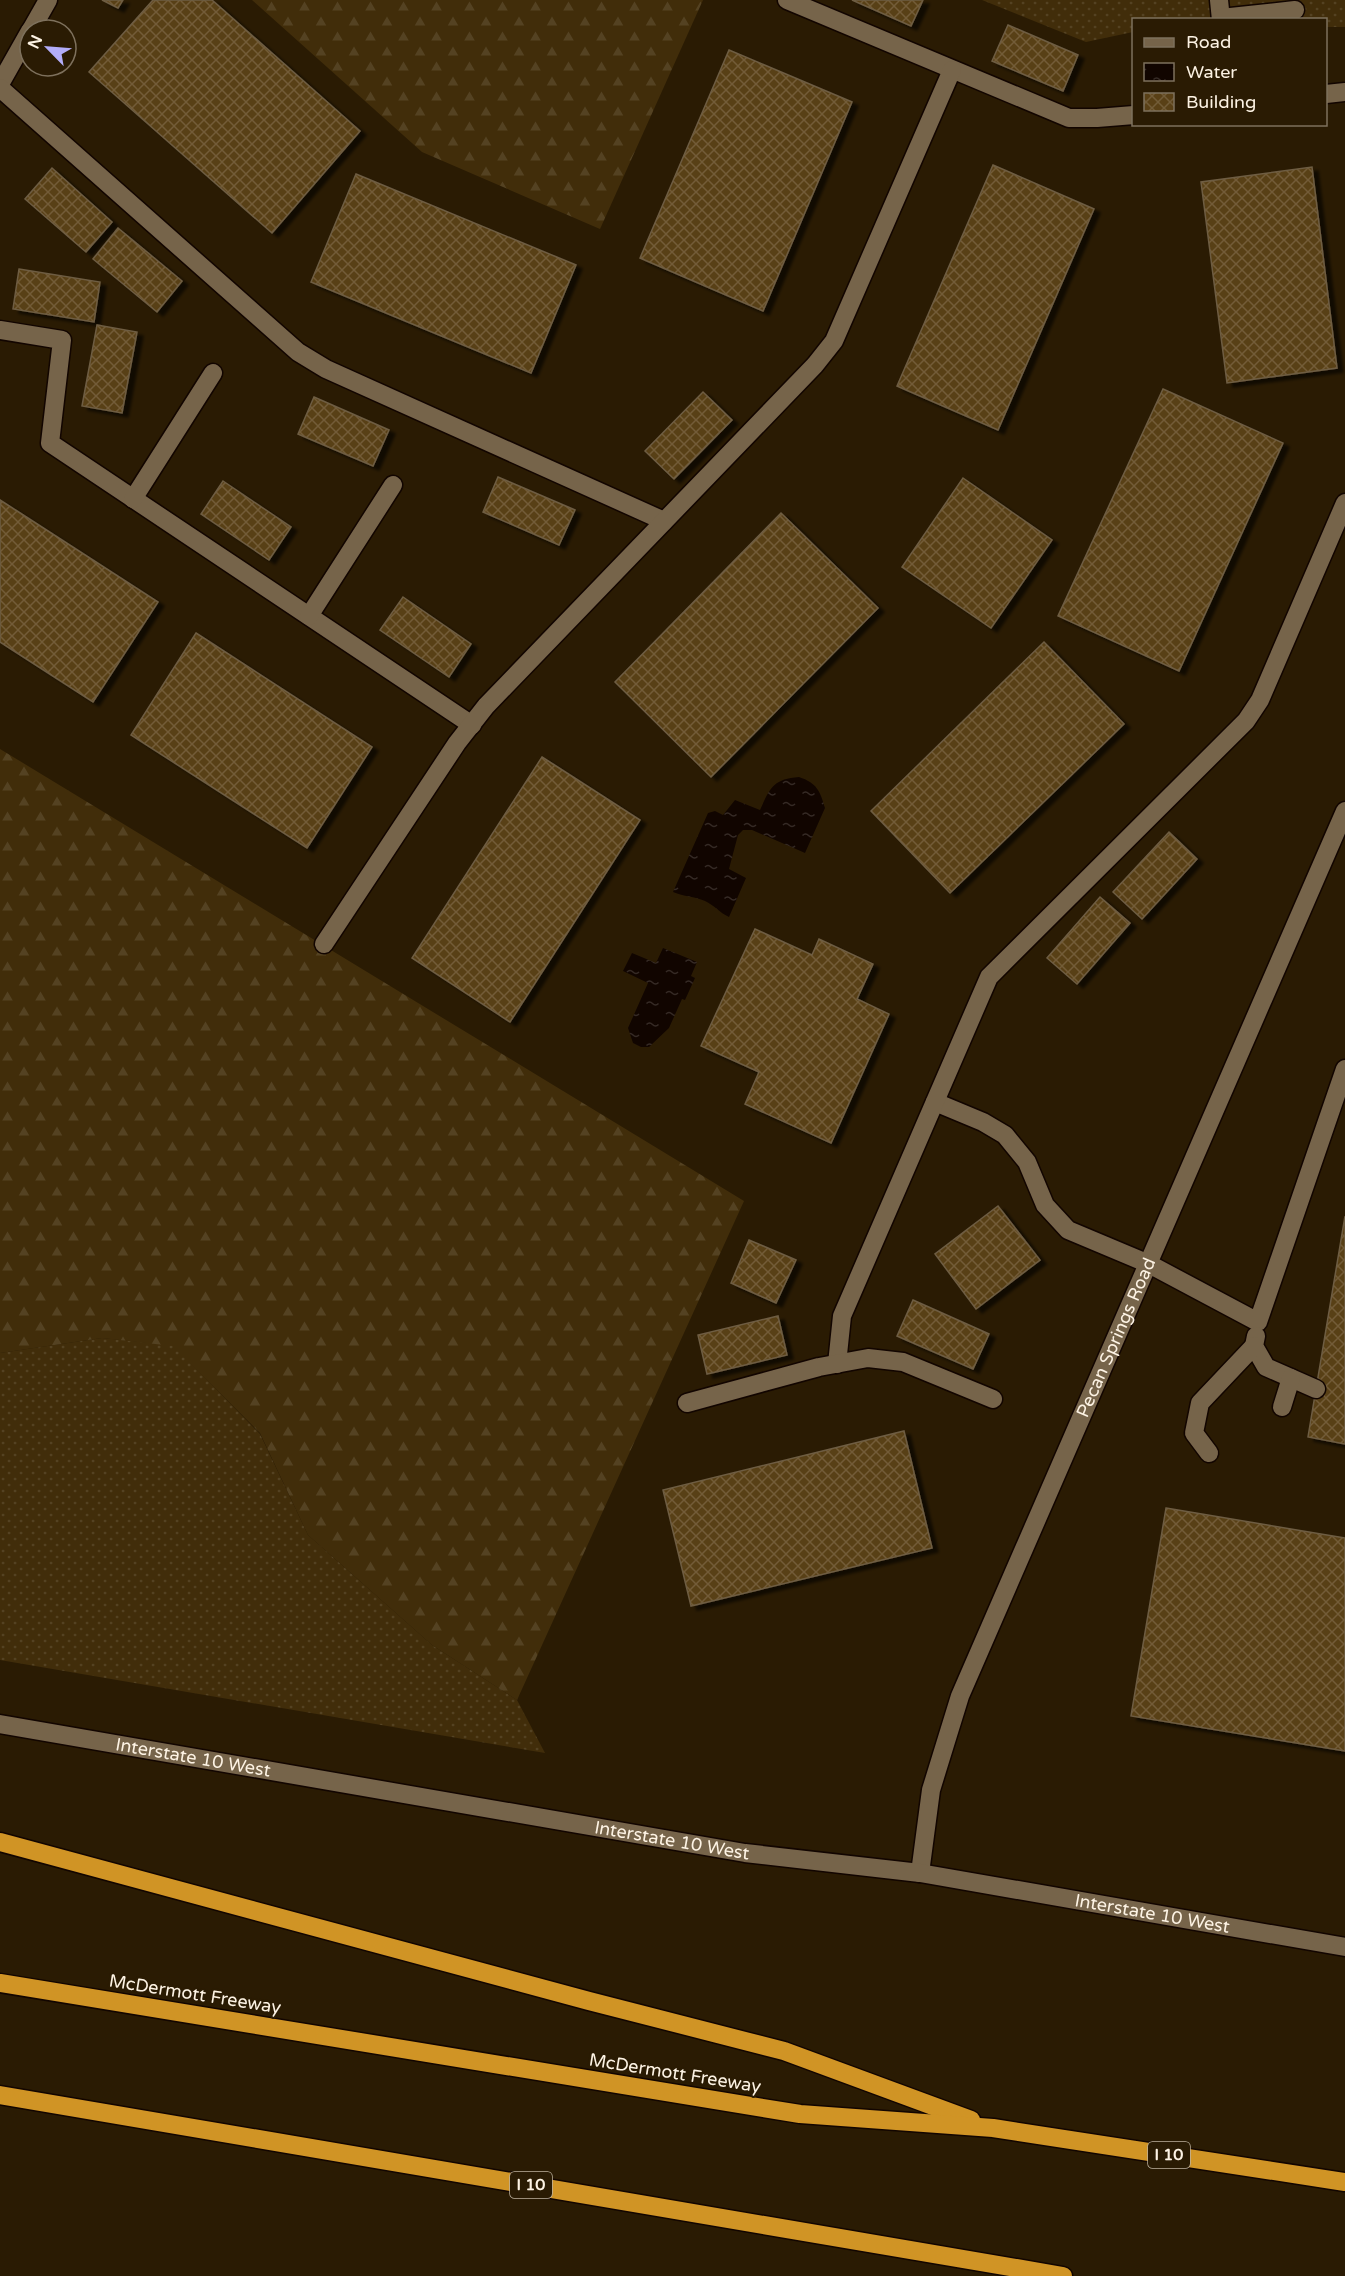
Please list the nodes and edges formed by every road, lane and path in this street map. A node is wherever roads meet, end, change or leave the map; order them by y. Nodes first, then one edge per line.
1 (48, 0) edge
2 (787, 0) edge
3 (1296, 10) edge
4 (1221, 13) edge
5 (38, 18) edge
6 (18, 53) edge
7 (952, 70) junction
8 (0, 86) edge
9 (1345, 92) edge
10 (1327, 94) edge
11 (1132, 115) edge
12 (0, 330) edge
13 (213, 373) dead end
14 (393, 485) dead end
15 (133, 499) junction
16 (1345, 503) edge
17 (664, 521) junction
18 (309, 616) junction
19 (472, 725) junction
20 (1345, 811) edge
21 (324, 944) dead end
22 (1345, 1069) edge
23 (935, 1102) junction
24 (1149, 1264) junction
25 (1258, 1322) junction
26 (1254, 1346) junction
27 (837, 1364) junction
28 (1291, 1378) junction
29 (1316, 1389) dead end
30 (993, 1399) dead end
31 (687, 1403) dead end
32 (1282, 1407) dead end
33 (1209, 1453) dead end
34 (0, 1724) edge
35 (0, 1842) edge
36 (920, 1873) junction
37 (1345, 1947) edge
38 (0, 1983) edge
39 (0, 2095) edge
40 (993, 2128) junction
41 (1345, 2182) edge
42 (1063, 2276) edge

1 - 5 main road
2 - 7 main road
3 - 4 main road
6 - 8 main road
7 - 11 main road
7 - 17 main road
8 - 17 main road
9 - 10 main road
12 - 15 main road
13 - 15 main road
14 - 18 main road
15 - 18 main road
16 - 23 main road
17 - 19 main road
18 - 19 main road
19 - 21 main road
20 - 24 main road, Pecan Springs Road
22 - 25 main road
23 - 24 main road
23 - 27 main road
24 - 25 main road
24 - 36 main road, Pecan Springs Road
25 - 26 main road
26 - 28 main road
26 - 33 main road
27 - 30 main road
27 - 31 main road
28 - 29 main road
28 - 32 main road
34 - 36 main road, Interstate 10 West
35 - 40 highway
36 - 37 main road, Interstate 10 West
38 - 40 highway, McDermott Freeway / I 10
39 - 42 highway, I 10
40 - 41 highway, McDermott Freeway / I 10

